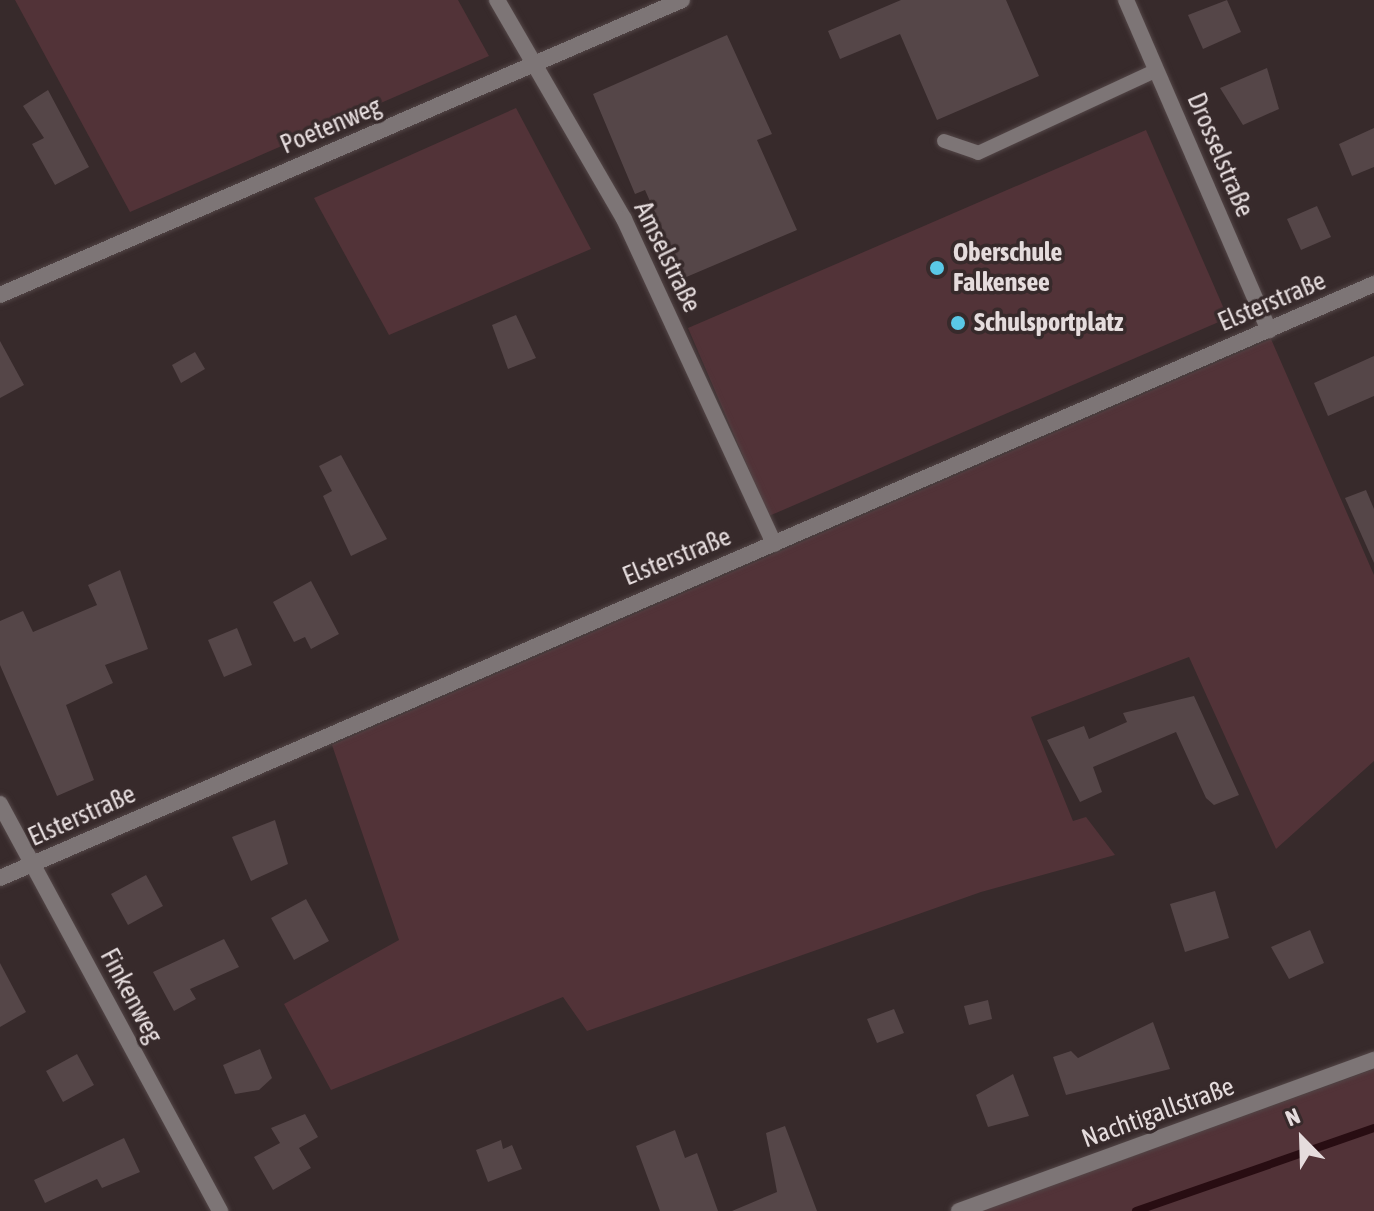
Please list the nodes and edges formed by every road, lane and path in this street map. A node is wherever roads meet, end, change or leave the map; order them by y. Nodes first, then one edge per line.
1 (497, 0) edge
2 (682, 0) edge
3 (1126, 0) edge
4 (533, 64) junction
5 (1157, 70) junction
6 (944, 141) dead end
7 (1374, 284) edge
8 (0, 295) edge
9 (1269, 330) junction
10 (774, 544) junction
11 (0, 804) edge
12 (33, 864) junction
13 (0, 878) edge
14 (1374, 1060) edge
15 (220, 1211) edge
16 (959, 1211) edge

1 - 4 street, Amselstraße
2 - 4 street, Poetenweg
3 - 5 street, Drosselstraße
4 - 8 street, Poetenweg
4 - 10 street, Amselstraße
5 - 6 lane
5 - 9 street, Drosselstraße
7 - 9 street, Elsterstraße
9 - 10 street, Elsterstraße
10 - 12 street, Elsterstraße
11 - 12 street, Finkenweg
12 - 13 street, Elsterstraße
12 - 15 street, Finkenweg
14 - 16 street, Nachtigallstraße

